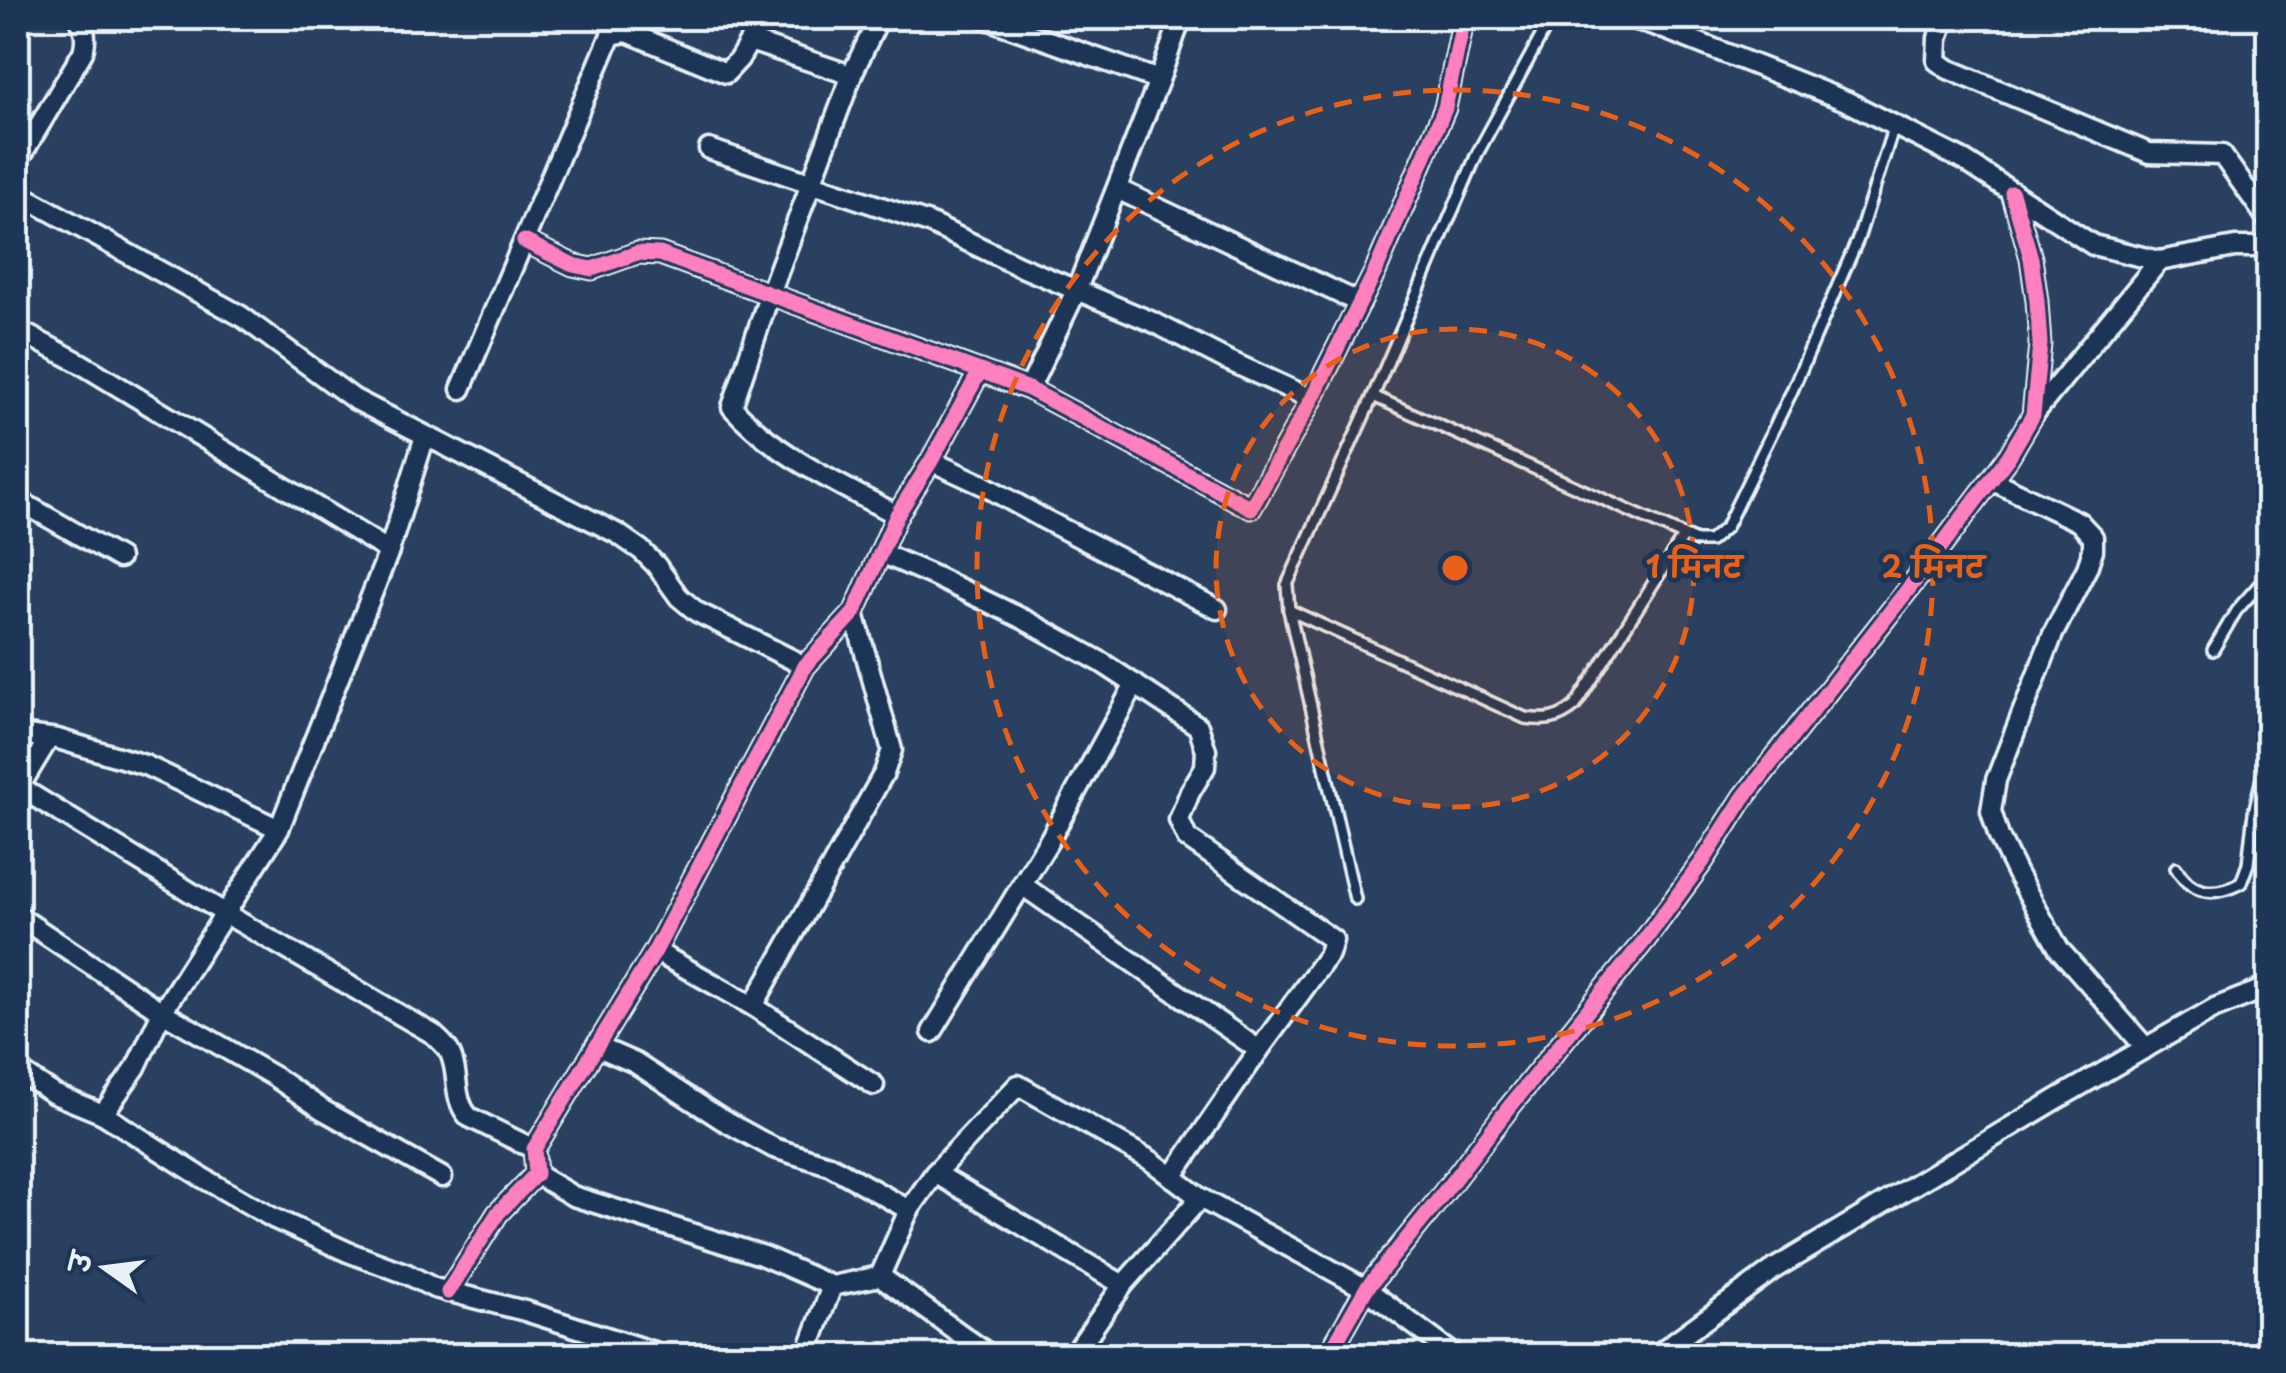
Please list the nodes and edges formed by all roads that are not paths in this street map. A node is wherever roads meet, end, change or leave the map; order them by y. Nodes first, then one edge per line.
1 (79, 18) edge
2 (763, 18) edge
3 (879, 18) edge
4 (984, 18) edge
5 (1181, 18) edge
6 (1464, 18) edge
7 (1551, 18) edge
8 (1630, 18) edge
9 (1945, 18) edge
10 (750, 40) junction
11 (852, 75) junction
12 (1159, 80) junction
13 (1894, 126) junction
14 (709, 148) dead end
15 (18, 161) edge
16 (812, 183) junction
17 (1118, 190) junction
18 (2012, 192) junction
19 (18, 194) edge
20 (2268, 220) edge
21 (524, 241) junction
22 (2268, 247) edge
23 (2159, 261) junction
24 (1077, 289) junction
25 (770, 296) junction
26 (1360, 302) junction
27 (18, 330) edge
28 (980, 371) junction
29 (461, 389) dead end
30 (1030, 389) junction
31 (1373, 396) junction
32 (1312, 399) junction
33 (2034, 415) junction
34 (425, 436) junction
35 (931, 460) junction
36 (1991, 480) junction
37 (18, 500) edge
38 (897, 515) junction
39 (1684, 536) junction
40 (388, 550) junction
41 (881, 554) junction
42 (119, 558) dead end
43 (2268, 575) edge
44 (1217, 609) dead end
45 (1289, 610) junction
46 (854, 614) junction
47 (2213, 650) dead end
48 (806, 666) junction
49 (1134, 684) junction
50 (18, 734) edge
51 (48, 738) junction
52 (2268, 750) edge
53 (18, 788) edge
54 (279, 829) junction
55 (2176, 868) dead end
56 (1022, 885) junction
57 (1354, 899) dead end
58 (226, 914) junction
59 (18, 916) edge
60 (655, 951) junction
61 (2268, 984) edge
62 (753, 1006) junction
63 (162, 1012) junction
64 (932, 1032) dead end
65 (596, 1046) junction
66 (2146, 1048) junction
67 (1259, 1050) junction
68 (18, 1070) edge
69 (874, 1085) dead end
70 (103, 1114) junction
71 (534, 1149) junction
72 (935, 1173) junction
73 (536, 1174) junction
74 (1172, 1176) junction
75 (442, 1177) dead end
76 (1200, 1198) junction
77 (909, 1210) junction
78 (880, 1276) junction
79 (1123, 1285) junction
80 (832, 1286) junction
81 (1366, 1289) junction
82 (448, 1292) junction
83 (666, 1356) edge
84 (806, 1356) edge
85 (991, 1356) edge
86 (1073, 1356) edge
87 (1328, 1356) edge
88 (1456, 1356) edge
89 (1655, 1356) edge

1 - 15 street
2 - 10 street
3 - 11 street
4 - 12 street
5 - 12 street
6 - 26 street
7 - 31 lane
8 - 13 street
9 - 20 street
10 - 11 street
10 - 21 street
11 - 16 street
12 - 17 street
13 - 18 street
13 - 39 lane
14 - 16 street
16 - 24 street
16 - 25 street
17 - 24 street
17 - 26 street
18 - 23 street
18 - 33 street
19 - 34 street
21 - 25 street
21 - 29 street
22 - 23 street
23 - 33 street
24 - 30 street
24 - 32 street
25 - 28 street
25 - 38 street
26 - 32 street
27 - 40 street
28 - 30 street
28 - 35 street
30 - 32 street
31 - 39 lane
31 - 45 lane
33 - 36 street
34 - 40 street
34 - 48 street
35 - 38 street
35 - 44 street
36 - 66 street
36 - 81 street
37 - 42 street
38 - 41 street
39 - 45 lane
40 - 54 street
41 - 46 street
41 - 49 street
43 - 47 lane
45 - 57 lane
46 - 48 street
46 - 62 street
48 - 60 street
49 - 56 street
49 - 67 street
50 - 51 street
51 - 53 street
51 - 54 street
52 - 55 lane
53 - 58 street
54 - 58 street
56 - 64 street
56 - 67 street
58 - 63 street
58 - 71 street
59 - 63 street
60 - 62 street
60 - 65 street
61 - 66 street
62 - 69 street
63 - 70 street
63 - 75 street
65 - 71 street
65 - 77 street
66 - 89 street
67 - 74 street
68 - 70 street
70 - 82 street
71 - 73 street
72 - 74 street
72 - 77 street
72 - 79 street
73 - 80 street
73 - 82 street
74 - 76 street
76 - 79 street
76 - 81 street
77 - 78 street
78 - 80 street
78 - 85 street
79 - 86 street
80 - 84 street
81 - 87 street
81 - 88 street
82 - 83 street

